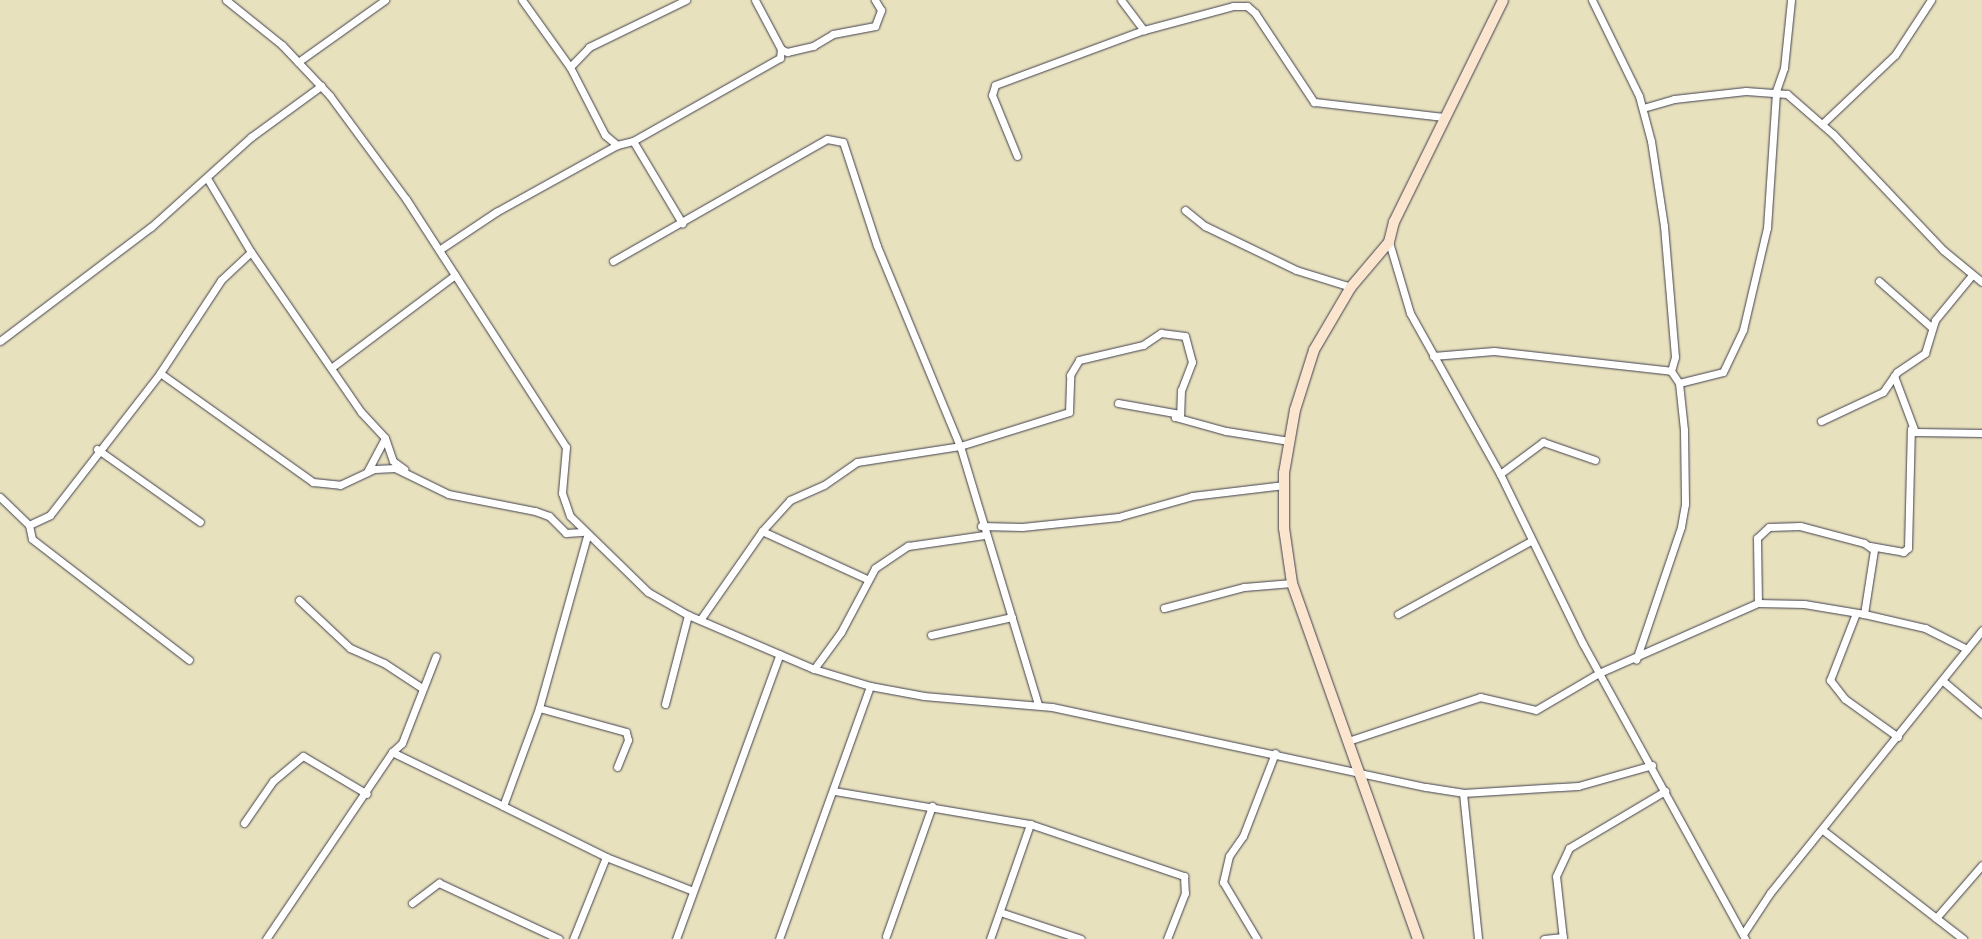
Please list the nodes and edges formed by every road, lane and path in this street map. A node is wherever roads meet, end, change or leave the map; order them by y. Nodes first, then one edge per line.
1 (226, 0) edge
2 (385, 0) edge
3 (522, 0) edge
4 (686, 0) edge
5 (755, 0) edge
6 (875, 0) edge
7 (1121, 0) edge
8 (1503, 0) edge
9 (1592, 0) edge
10 (1790, 0) edge
11 (1931, 0) edge
12 (1144, 30) junction
13 (781, 49) junction
14 (298, 62) junction
15 (570, 67) junction
16 (321, 86) junction
17 (1776, 91) junction
18 (1643, 108) junction
19 (1444, 117) junction
20 (1822, 124) junction
21 (633, 141) junction
22 (617, 145) junction
23 (1017, 156) dead end
24 (207, 178) junction
25 (1185, 210) dead end
26 (682, 223) junction
27 (1389, 242) junction
28 (439, 250) junction
29 (251, 252) junction
30 (613, 261) dead end
31 (455, 275) junction
32 (1972, 275) junction
33 (1879, 281) dead end
34 (1982, 282) edge
35 (1351, 287) junction
36 (1931, 327) junction
37 (0, 341) edge
38 (1433, 356) junction
39 (331, 368) junction
40 (1671, 372) junction
41 (160, 373) junction
42 (1894, 376) junction
43 (1679, 383) junction
44 (1118, 402) dead end
45 (1180, 414) junction
46 (1821, 421) dead end
47 (1911, 428) junction
48 (1982, 433) edge
49 (385, 438) junction
50 (1289, 441) junction
51 (960, 446) junction
52 (97, 449) junction
53 (1596, 460) dead end
54 (406, 471) junction
55 (367, 472) junction
56 (1500, 474) junction
57 (1284, 484) junction
58 (0, 497) edge
59 (200, 522) dead end
60 (29, 525) junction
61 (981, 526) junction
62 (762, 531) junction
63 (584, 534) junction
64 (984, 535) junction
65 (1531, 541) junction
66 (1870, 546) junction
67 (867, 578) junction
68 (1292, 583) junction
69 (299, 600) dead end
70 (1758, 604) junction
71 (1164, 608) dead end
72 (1398, 614) dead end
73 (1860, 614) junction
74 (688, 615) junction
75 (1012, 617) junction
76 (700, 620) junction
77 (1982, 630) edge
78 (931, 636) dead end
79 (1967, 649) junction
80 (780, 654) junction
81 (436, 656) dead end
82 (189, 660) dead end
83 (1636, 660) junction
84 (814, 669) junction
85 (1599, 673) junction
86 (1943, 680) junction
87 (870, 686) junction
88 (422, 688) junction
89 (665, 704) dead end
90 (1038, 705) junction
91 (539, 708) junction
92 (1982, 714) edge
93 (1898, 737) junction
94 (1350, 740) junction
95 (392, 752) junction
96 (1275, 753) junction
97 (1652, 765) junction
98 (617, 767) dead end
99 (1360, 770) junction
100 (834, 791) junction
101 (1665, 791) junction
102 (1463, 793) junction
103 (367, 794) junction
104 (503, 806) junction
105 (932, 806) junction
106 (244, 822) dead end
107 (1030, 824) junction
108 (1824, 831) junction
109 (606, 857) junction
110 (1982, 865) edge
111 (693, 891) junction
112 (412, 903) dead end
113 (1000, 912) junction
114 (1936, 918) junction
115 (886, 936) dead end
116 (1744, 936) edge
117 (1563, 938) edge
118 (266, 939) edge
119 (559, 939) edge
120 (573, 939) edge
121 (676, 939) edge
122 (779, 939) edge
123 (990, 939) edge
124 (1081, 939) edge
125 (1167, 939) edge
126 (1258, 939) edge
127 (1418, 939) edge
128 (1478, 939) edge
129 (1544, 939) edge
130 (1963, 939) edge

1 - 14 street
2 - 14 street
3 - 15 street
4 - 15 street
5 - 13 street
6 - 13 street
7 - 12 street
8 - 19 street
9 - 18 street
10 - 17 street
11 - 20 street
12 - 19 street
12 - 23 street
13 - 21 street
14 - 16 street
15 - 22 street
16 - 24 street
16 - 28 street
17 - 18 street
17 - 20 street
17 - 43 street
18 - 40 street
19 - 27 street
20 - 32 street
21 - 22 street
21 - 26 street
22 - 28 street
24 - 29 street
24 - 37 street
25 - 35 street
26 - 30 street
26 - 51 street
27 - 35 street
27 - 38 street
28 - 31 street
29 - 39 street
29 - 41 street
31 - 39 street
31 - 63 street
32 - 34 street
32 - 36 street
33 - 36 street
35 - 50 street
36 - 42 street
38 - 40 street
38 - 56 street
39 - 49 street
40 - 43 street
41 - 52 street
41 - 55 street
42 - 46 street
42 - 47 street
43 - 83 street
44 - 45 street
45 - 50 street
45 - 51 street
47 - 48 street
47 - 66 street
49 - 54 street
49 - 55 street
50 - 57 street
51 - 61 street
51 - 62 street
52 - 59 street
52 - 60 street
53 - 56 street
54 - 55 street
54 - 63 street
56 - 65 street
57 - 61 street
57 - 68 street
58 - 60 street
60 - 82 street
61 - 64 street
62 - 67 street
62 - 76 street
63 - 74 street
63 - 91 street
64 - 67 street
64 - 75 street
65 - 72 street
65 - 85 street
66 - 70 street
66 - 73 street
67 - 84 street
68 - 71 street
68 - 94 street
69 - 88 street
70 - 73 street
70 - 83 street
73 - 79 street
73 - 93 street
74 - 76 street
74 - 89 street
75 - 78 street
75 - 90 street
76 - 80 street
77 - 79 street
79 - 86 street
80 - 84 street
80 - 111 street
81 - 88 street
83 - 85 street
84 - 87 street
85 - 94 street
85 - 97 street
86 - 92 street
86 - 93 street
87 - 90 street
87 - 100 street
88 - 95 street
90 - 96 street
91 - 98 street
91 - 104 street
93 - 108 street
94 - 99 street
95 - 103 street
95 - 104 street
96 - 99 street
96 - 126 street
97 - 101 street
97 - 102 street
99 - 102 street
99 - 127 street
100 - 105 street
100 - 122 street
101 - 116 street
101 - 117 street
102 - 128 street
103 - 106 street
103 - 118 street
104 - 109 street
105 - 107 street
105 - 115 street
107 - 113 street
107 - 125 street
108 - 114 street
108 - 116 street
109 - 111 street
109 - 120 street
110 - 114 street
111 - 121 street
112 - 119 street
113 - 123 street
113 - 124 street
114 - 130 street
117 - 129 street

